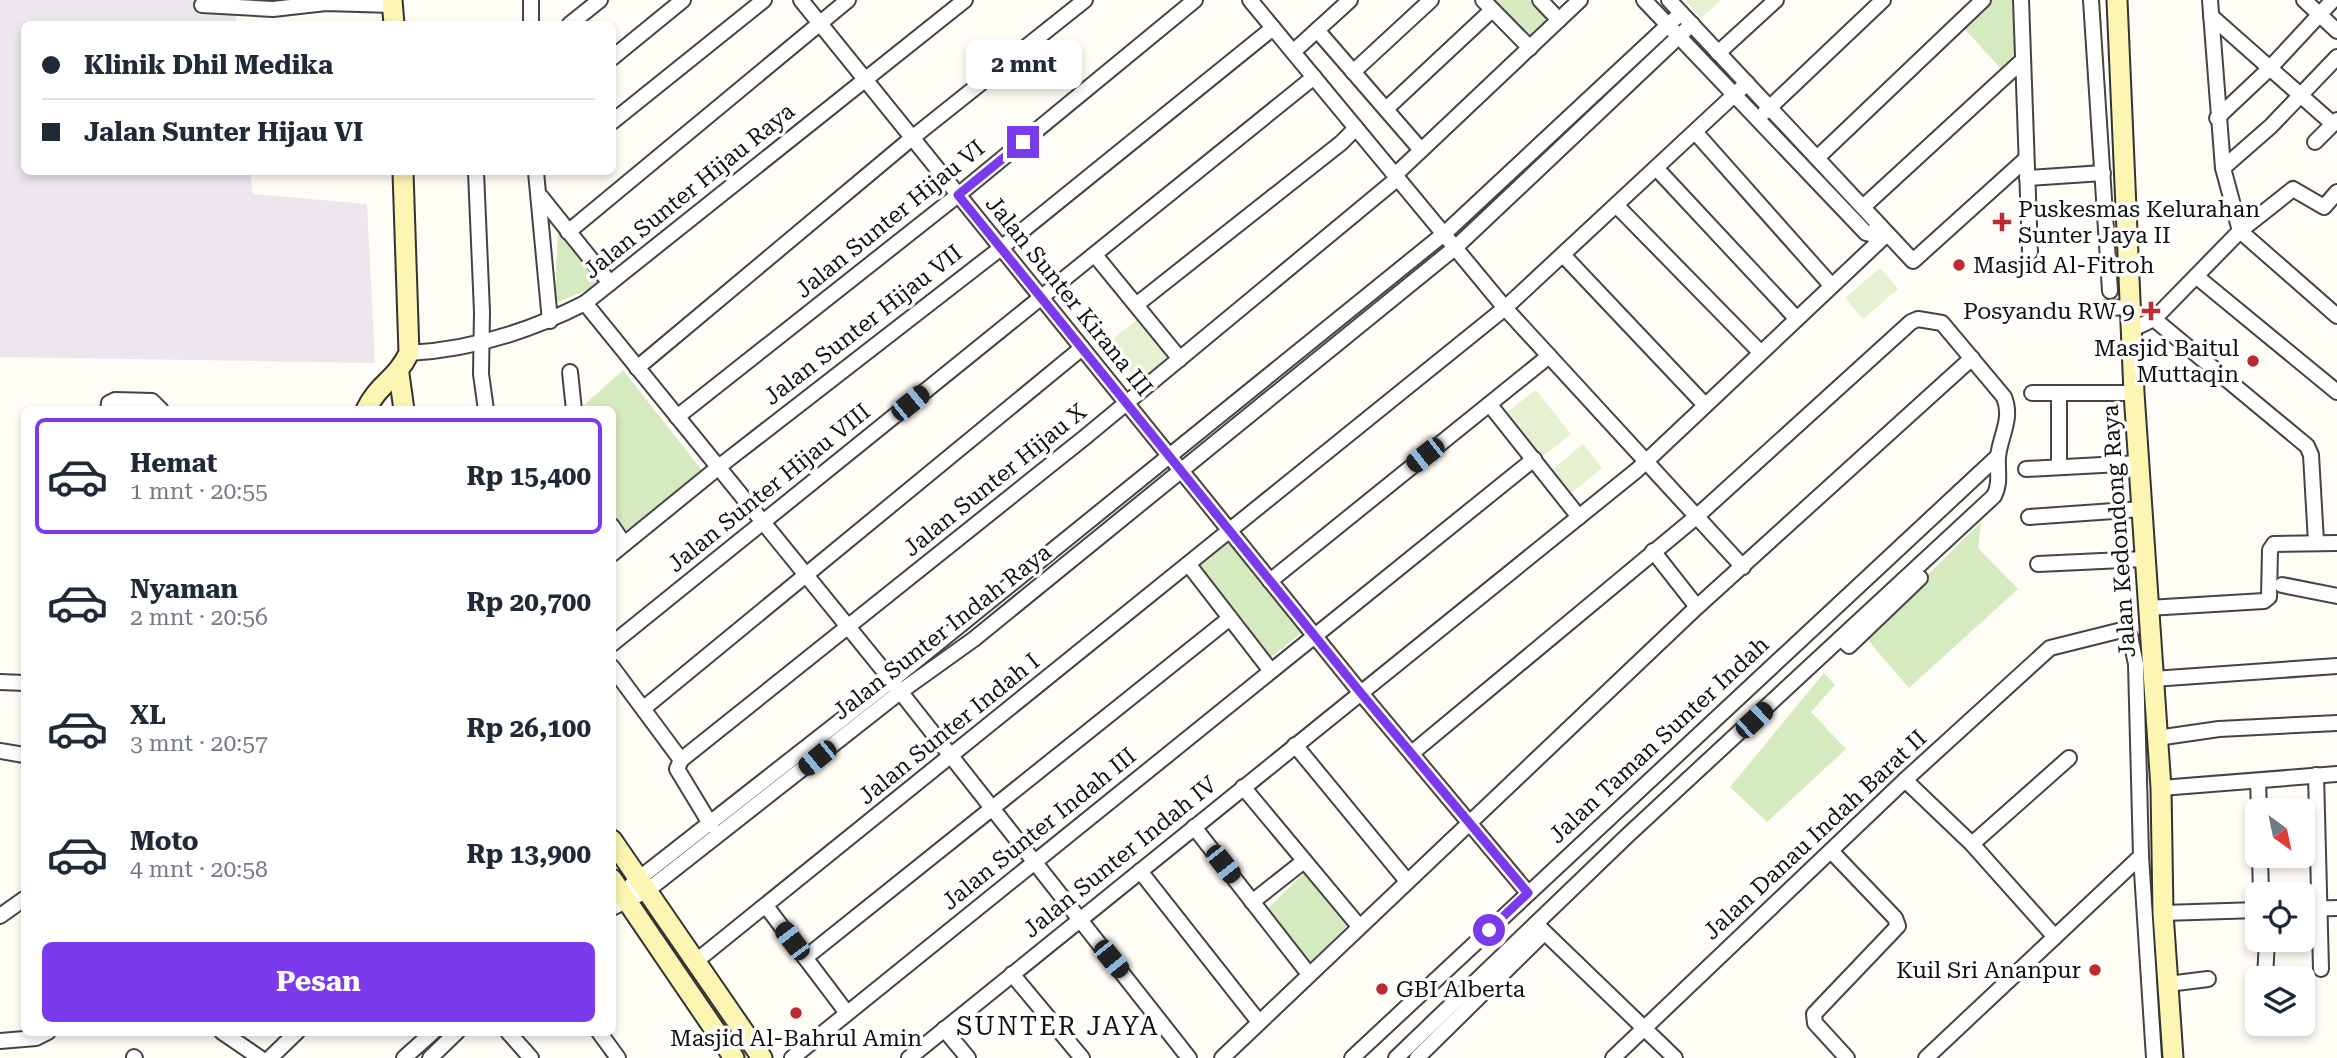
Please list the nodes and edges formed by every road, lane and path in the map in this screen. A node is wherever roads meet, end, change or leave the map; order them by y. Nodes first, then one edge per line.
1 (531, 0) edge
2 (600, 0) edge
3 (683, 0) edge
4 (764, 0) edge
5 (801, 0) edge
6 (848, 0) edge
7 (965, 0) edge
8 (1085, 0) edge
9 (1195, 0) edge
10 (1350, 0) edge
11 (1431, 0) edge
12 (1540, 0) edge
13 (1580, 0) edge
14 (1644, 0) edge
15 (1669, 0) edge
16 (1776, 0) edge
17 (1883, 0) edge
18 (1983, 0) edge
19 (2021, 0) edge
20 (2091, 0) edge
21 (2117, 0) edge
22 (2210, 0) edge
23 (2304, 0) edge
24 (2333, 0) edge
25 (1257, 2) edge
26 (202, 5) dead end
27 (1487, 5) edge
28 (392, 10) edge
29 (1681, 13) junction
30 (2319, 14) junction
31 (2211, 16) junction
32 (1559, 20) junction
33 (531, 21) edge
34 (574, 21) edge
35 (820, 23) junction
36 (1692, 24) junction
37 (1668, 25) junction
38 (1273, 28) junction
39 (1317, 30) junction
40 (2337, 31) edge
41 (1680, 37) junction
42 (1530, 48) junction
43 (1293, 52) junction
44 (1718, 52) junction
45 (616, 55) edge
46 (2337, 57) edge
47 (2023, 60) junction
48 (2269, 69) junction
49 (1353, 72) junction
50 (1314, 77) junction
51 (865, 79) junction
52 (1747, 83) junction
53 (1734, 95) junction
54 (2300, 96) junction
55 (1770, 107) junction
56 (1386, 109) junction
57 (2217, 118) junction
58 (616, 119) edge
59 (1757, 119) junction
60 (2335, 122) edge
61 (1356, 128) junction
62 (1696, 133) junction
63 (912, 138) junction
64 (2315, 142) dead end
65 (1422, 150) junction
66 (1817, 158) junction
67 (2026, 159) junction
68 (2223, 168) junction
69 (1657, 169) junction
70 (2103, 173) junction
71 (403, 175) edge
72 (476, 175) edge
73 (1396, 176) junction
74 (2027, 178) junction
75 (538, 183) edge
76 (958, 195) junction
77 (2335, 199) edge
78 (1617, 206) junction
79 (1863, 207) junction
80 (2238, 226) junction
81 (1884, 230) junction
82 (568, 232) junction
83 (1444, 233) junction
84 (1456, 247) junction
85 (1001, 248) junction
86 (2030, 252) dead end
87 (1095, 255) junction
88 (1563, 255) junction
89 (2197, 276) junction
90 (610, 283) junction
91 (1831, 285) junction
92 (2110, 291) dead end
93 (1041, 297) junction
94 (584, 303) junction
95 (1136, 305) junction
96 (2131, 307) junction
97 (1505, 308) junction
98 (2106, 308) dead end
99 (2337, 316) edge
100 (1796, 318) junction
101 (2154, 319) junction
102 (550, 321) junction
103 (2132, 330) junction
104 (480, 343) junction
105 (1082, 348) junction
106 (1760, 352) junction
107 (409, 353) junction
108 (1549, 356) junction
109 (1972, 358) junction
110 (1180, 359) junction
111 (638, 368) junction
112 (569, 372) dead end
113 (399, 374) junction
114 (2337, 391) edge
115 (2032, 393) dead end
116 (2134, 393) junction
117 (2059, 394) junction
118 (1126, 402) junction
119 (1490, 405) junction
120 (1705, 405) junction
121 (109, 406) edge
122 (157, 406) edge
123 (368, 406) edge
124 (403, 406) edge
125 (486, 406) edge
126 (573, 406) edge
127 (677, 417) junction
128 (1998, 456) junction
129 (1170, 457) junction
130 (1534, 459) junction
131 (1646, 461) junction
132 (2139, 463) junction
133 (718, 467) junction
134 (2059, 467) junction
135 (2026, 469) dead end
136 (1182, 471) junction
137 (2142, 509) junction
138 (1579, 517) junction
139 (1696, 517) junction
140 (2029, 517) dead end
141 (762, 523) junction
142 (1231, 532) junction
143 (2316, 542) junction
144 (2337, 543) edge
145 (618, 549) edge
146 (1653, 551) junction
147 (2144, 559) junction
148 (2038, 564) dead end
149 (1189, 565) junction
150 (1742, 566) junction
151 (805, 576) junction
152 (1270, 580) junction
153 (2282, 584) dead end
154 (2337, 596) edge
155 (1697, 607) junction
156 (2148, 608) junction
157 (1230, 618) junction
158 (848, 628) junction
159 (1315, 635) junction
160 (616, 642) edge
161 (2337, 666) edge
162 (1271, 671) junction
163 (616, 672) edge
164 (2153, 679) junction
165 (0, 682) edge
166 (21, 682) edge
167 (896, 687) junction
168 (1360, 692) junction
169 (643, 708) junction
170 (2337, 723) edge
171 (2157, 738) junction
172 (1295, 745) junction
173 (0, 751) edge
174 (1412, 753) junction
175 (21, 754) edge
176 (951, 757) junction
177 (2069, 758) dead end
178 (681, 760) junction
179 (2337, 774) edge
180 (2316, 775) junction
181 (1905, 779) junction
182 (2258, 781) junction
183 (1243, 787) junction
184 (2161, 788) junction
185 (2259, 798) edge
186 (992, 809) junction
187 (1469, 822) junction
188 (711, 825) junction
189 (1194, 827) junction
190 (1972, 844) junction
191 (616, 846) edge
192 (1831, 851) junction
193 (2141, 856) junction
194 (1304, 861) junction
195 (1034, 862) junction
196 (1140, 871) junction
197 (1407, 881) junction
198 (2311, 882) edge
199 (644, 884) junction
200 (1528, 893) junction
201 (617, 895) edge
202 (21, 901) edge
203 (1252, 902) junction
204 (766, 906) junction
205 (2315, 908) edge
206 (2337, 908) edge
207 (2245, 910) edge
208 (2163, 913) junction
209 (0, 916) edge
210 (1079, 920) junction
211 (1358, 925) junction
212 (1540, 929) junction
213 (2315, 936) edge
214 (2055, 937) junction
215 (805, 958) junction
216 (695, 962) junction
217 (2321, 969) dead end
218 (1308, 973) junction
219 (1012, 974) junction
220 (2208, 979) dead end
221 (2168, 984) junction
222 (847, 1013) junction
223 (1259, 1022) junction
224 (1644, 1028) junction
225 (944, 1029) junction
226 (40, 1036) edge
227 (228, 1036) edge
228 (293, 1036) edge
229 (429, 1036) edge
230 (453, 1036) edge
231 (512, 1036) edge
232 (602, 1036) edge
233 (0, 1041) edge
234 (260, 1058) edge
235 (271, 1058) edge
236 (404, 1058) edge
237 (430, 1058) edge
238 (531, 1058) edge
239 (618, 1058) edge
240 (734, 1058) edge
241 (762, 1058) edge
242 (792, 1058) edge
243 (909, 1058) edge
244 (968, 1058) edge
245 (1082, 1058) edge
246 (1189, 1058) edge
247 (1222, 1058) edge
248 (1352, 1058) edge
249 (1396, 1058) edge
250 (1417, 1058) edge
251 (1614, 1058) edge
252 (1675, 1058) edge
253 (1847, 1058) edge
254 (1927, 1058) edge
255 (2154, 1058) edge
256 (2173, 1058) edge

1 - 33 street
2 - 34 street
3 - 45 street
4 - 58 street
5 - 35 street, Jalan Sunter Kirana III
6 - 35 street
7 - 51 street, Jalan Sunter Hijau Raya
8 - 63 street
9 - 76 street, Jalan Sunter Hijau VI
10 - 39 street
11 - 49 street
12 - 32 street
13 - 32 street, Jalan Sunter Hijau X
14 - 37 street
15 - 29 street
16 - 44 street
17 - 55 street
18 - 66 street
19 - 47 street
20 - 70 street
21 - 96 street, Jalan Kedondong Raya
22 - 31 street
23 - 30 street
24 - 30 street
25 - 38 street
26 - 28 street
27 - 42 street
27 - 56 street
29 - 36 street
29 - 37 street, Jalan Sunter Indah Raya
30 - 40 street
30 - 48 street
31 - 48 street
31 - 57 street
32 - 42 street, Jalan Sunter Hijau X
35 - 51 street, Jalan Sunter Kirana III
35 - 82 street
36 - 41 street, Jalan Sunter Indah Raya
36 - 44 street
37 - 41 street
37 - 83 street, Jalan Sunter Indah Raya
38 - 43 street
38 - 85 street, Jalan Sunter Hijau VII
39 - 43 street
39 - 49 street
41 - 53 street
41 - 84 street, Jalan Sunter Indah Raya
42 - 65 street, Jalan Sunter Hijau X
43 - 50 street
44 - 52 street
46 - 54 street
47 - 67 street
47 - 79 street
48 - 54 street
48 - 57 street
49 - 56 street
50 - 61 street
50 - 87 street, Jalan Sunter Hijau VIII
51 - 63 street, Jalan Sunter Kirana III
51 - 90 street, Jalan Sunter Hijau Raya
52 - 53 street, Jalan Sunter Indah I
52 - 55 street
53 - 59 street
53 - 62 street, Jalan Sunter Indah I
54 - 60 street
54 - 68 street
55 - 59 street
55 - 66 street
56 - 65 street
57 - 68 street
59 - 81 street
60 - 64 street
61 - 73 street
61 - 95 street
62 - 69 street, Jalan Sunter Indah I
62 - 91 street
63 - 76 street, Jalan Sunter Kirana III
63 - 111 street
65 - 73 street, Jalan Sunter Hijau X
66 - 79 street
67 - 74 street
67 - 81 street
68 - 80 street
69 - 78 street, Jalan Sunter Indah I
69 - 100 street
70 - 74 street
70 - 92 street
71 - 107 street
72 - 104 street
73 - 83 street
73 - 110 street, Jalan Sunter Hijau X
74 - 86 street
75 - 82 street
75 - 102 street
76 - 85 street, Jalan Sunter Kirana III
76 - 127 street, Jalan Sunter Hijau VI
77 - 80 street
78 - 88 street, Jalan Sunter Indah I
78 - 106 street
79 - 81 street
80 - 89 street
80 - 99 street
81 - 91 street, Jalan Sunter Indah IV
82 - 90 street
83 - 84 street
83 - 129 street, Jalan Sunter Indah Raya
84 - 97 street
84 - 136 street, Jalan Sunter Indah Raya
85 - 93 street, Jalan Sunter Kirana III
85 - 133 street, Jalan Sunter Hijau VII
87 - 93 street, Jalan Sunter Hijau VIII
87 - 95 street
88 - 97 street, Jalan Sunter Indah I
88 - 120 street
89 - 101 street
89 - 114 street
90 - 94 street, Jalan Sunter Hijau Raya
91 - 100 street, Jalan Sunter Indah IV
93 - 105 street, Jalan Sunter Kirana III
93 - 141 street, Jalan Sunter Hijau VIII
94 - 102 street, Jalan Sunter Hijau Raya
94 - 111 street
95 - 110 street
96 - 98 street
96 - 103 street, Jalan Kedondong Raya
97 - 108 street
97 - 142 street, Jalan Sunter Indah I
100 - 106 street, Jalan Sunter Indah IV
101 - 103 street
101 - 143 street
102 - 104 street, Jalan Sunter Hijau Raya
103 - 116 street, Jalan Kedondong Raya
104 - 107 street, Jalan Sunter Hijau Raya
104 - 125 street
105 - 118 street, Jalan Sunter Kirana III
105 - 151 street
106 - 120 street, Jalan Sunter Indah IV
107 - 113 street
108 - 119 street
108 - 131 street
109 - 128 street
109 - 139 street
109 - 150 street
110 - 118 street, Jalan Sunter Hijau X
111 - 127 street
112 - 126 street
113 - 123 street
113 - 124 street
115 - 117 street
116 - 117 street
116 - 132 street, Jalan Kedondong Raya
117 - 134 street
118 - 129 street, Jalan Sunter Kirana III
118 - 158 street, Jalan Sunter Hijau X
119 - 130 street
119 - 152 street
120 - 131 street, Jalan Sunter Indah IV
121 - 122 street
127 - 133 street
128 - 200 street, Jalan Taman Sunter Indah
128 - 212 street
129 - 136 street, Jalan Sunter Kirana III
129 - 167 street, Jalan Sunter Indah Raya
130 - 138 street
130 - 159 street, Jalan Sunter Indah III
131 - 138 street, Jalan Sunter Indah IV
131 - 139 street
132 - 134 street
132 - 137 street, Jalan Kedondong Raya
133 - 141 street
133 - 145 street, Jalan Sunter Hijau VII
134 - 135 street
136 - 142 street, Jalan Sunter Kirana III
136 - 167 street, Jalan Sunter Indah Raya
137 - 140 street
137 - 147 street, Jalan Kedondong Raya
138 - 168 street, Jalan Sunter Indah IV
139 - 146 street
139 - 150 street
141 - 151 street
141 - 160 street, Jalan Sunter Hijau VIII
142 - 149 street, Jalan Sunter Indah I
142 - 152 street, Jalan Sunter Kirana III
143 - 144 street
143 - 156 street
146 - 155 street
146 - 174 street
147 - 148 street
147 - 156 street, Jalan Kedondong Raya
149 - 157 street
149 - 176 street, Jalan Sunter Indah I
150 - 155 street
151 - 158 street
151 - 169 street
152 - 159 street, Jalan Sunter Kirana III
153 - 154 street
155 - 187 street
156 - 164 street, Jalan Kedondong Raya
157 - 162 street
157 - 186 street
158 - 167 street
158 - 178 street, Jalan Sunter Hijau X
159 - 162 street, Jalan Sunter Indah III
159 - 168 street, Jalan Sunter Kirana III
161 - 164 street
162 - 195 street, Jalan Sunter Indah III
163 - 169 street
164 - 171 street, Jalan Kedondong Raya
165 - 166 street
167 - 176 street
167 - 188 street, Jalan Sunter Indah Raya
167 - 199 street, Jalan Sunter Indah Raya
168 - 172 street, Jalan Sunter Indah IV
168 - 174 street, Jalan Sunter Kirana III
169 - 178 street
170 - 171 street
171 - 184 street, Jalan Kedondong Raya
172 - 183 street, Jalan Sunter Indah IV
172 - 197 street
173 - 175 street
174 - 187 street, Jalan Sunter Kirana III
176 - 186 street
176 - 204 street, Jalan Sunter Indah I
177 - 190 street
178 - 188 street
179 - 180 street
180 - 182 street
180 - 198 street
181 - 190 street
181 - 192 street, Jalan Danau Indah Barat II
181 - 193 street, Jalan Danau Indah Barat II
182 - 184 street
182 - 185 street
183 - 189 street, Jalan Sunter Indah IV
183 - 194 street
184 - 208 street, Jalan Kedondong Raya
186 - 195 street
186 - 215 street
187 - 197 street
187 - 200 street, Jalan Sunter Kirana III
188 - 199 street, Jalan Sunter Indah Raya
189 - 196 street, Jalan Sunter Indah IV
189 - 203 street
190 - 214 street
191 - 199 street
192 - 224 street, Jalan Danau Indah Barat II
192 - 253 street
193 - 214 street
193 - 255 street
194 - 203 street
194 - 211 street
195 - 210 street
195 - 222 street, Jalan Sunter Indah III
196 - 210 street, Jalan Sunter Indah IV
196 - 223 street
197 - 211 street
199 - 201 street, Jalan Sunter Indah Raya
199 - 216 street
200 - 248 street, Jalan Taman Sunter Indah
201 - 240 street
202 - 209 street
203 - 218 street
204 - 215 street
204 - 216 street, Jalan Sunter Indah I
205 - 206 street
207 - 208 street
208 - 221 street, Jalan Kedondong Raya
210 - 219 street, Jalan Sunter Indah IV
210 - 246 street
211 - 218 street
212 - 224 street
212 - 249 street
212 - 250 street
213 - 217 street
214 - 254 street
215 - 222 street
216 - 241 street
218 - 223 street
219 - 225 street, Jalan Sunter Indah IV
219 - 245 street
220 - 221 street
221 - 256 street, Jalan Kedondong Raya
222 - 242 street, Jalan Sunter Indah III
223 - 247 street
224 - 251 street, Jalan Danau Indah Barat II
224 - 252 street
225 - 243 street, Jalan Sunter Indah IV
225 - 244 street
226 - 233 street
227 - 234 street
228 - 235 street
229 - 236 street
230 - 237 street
231 - 238 street
232 - 239 street

